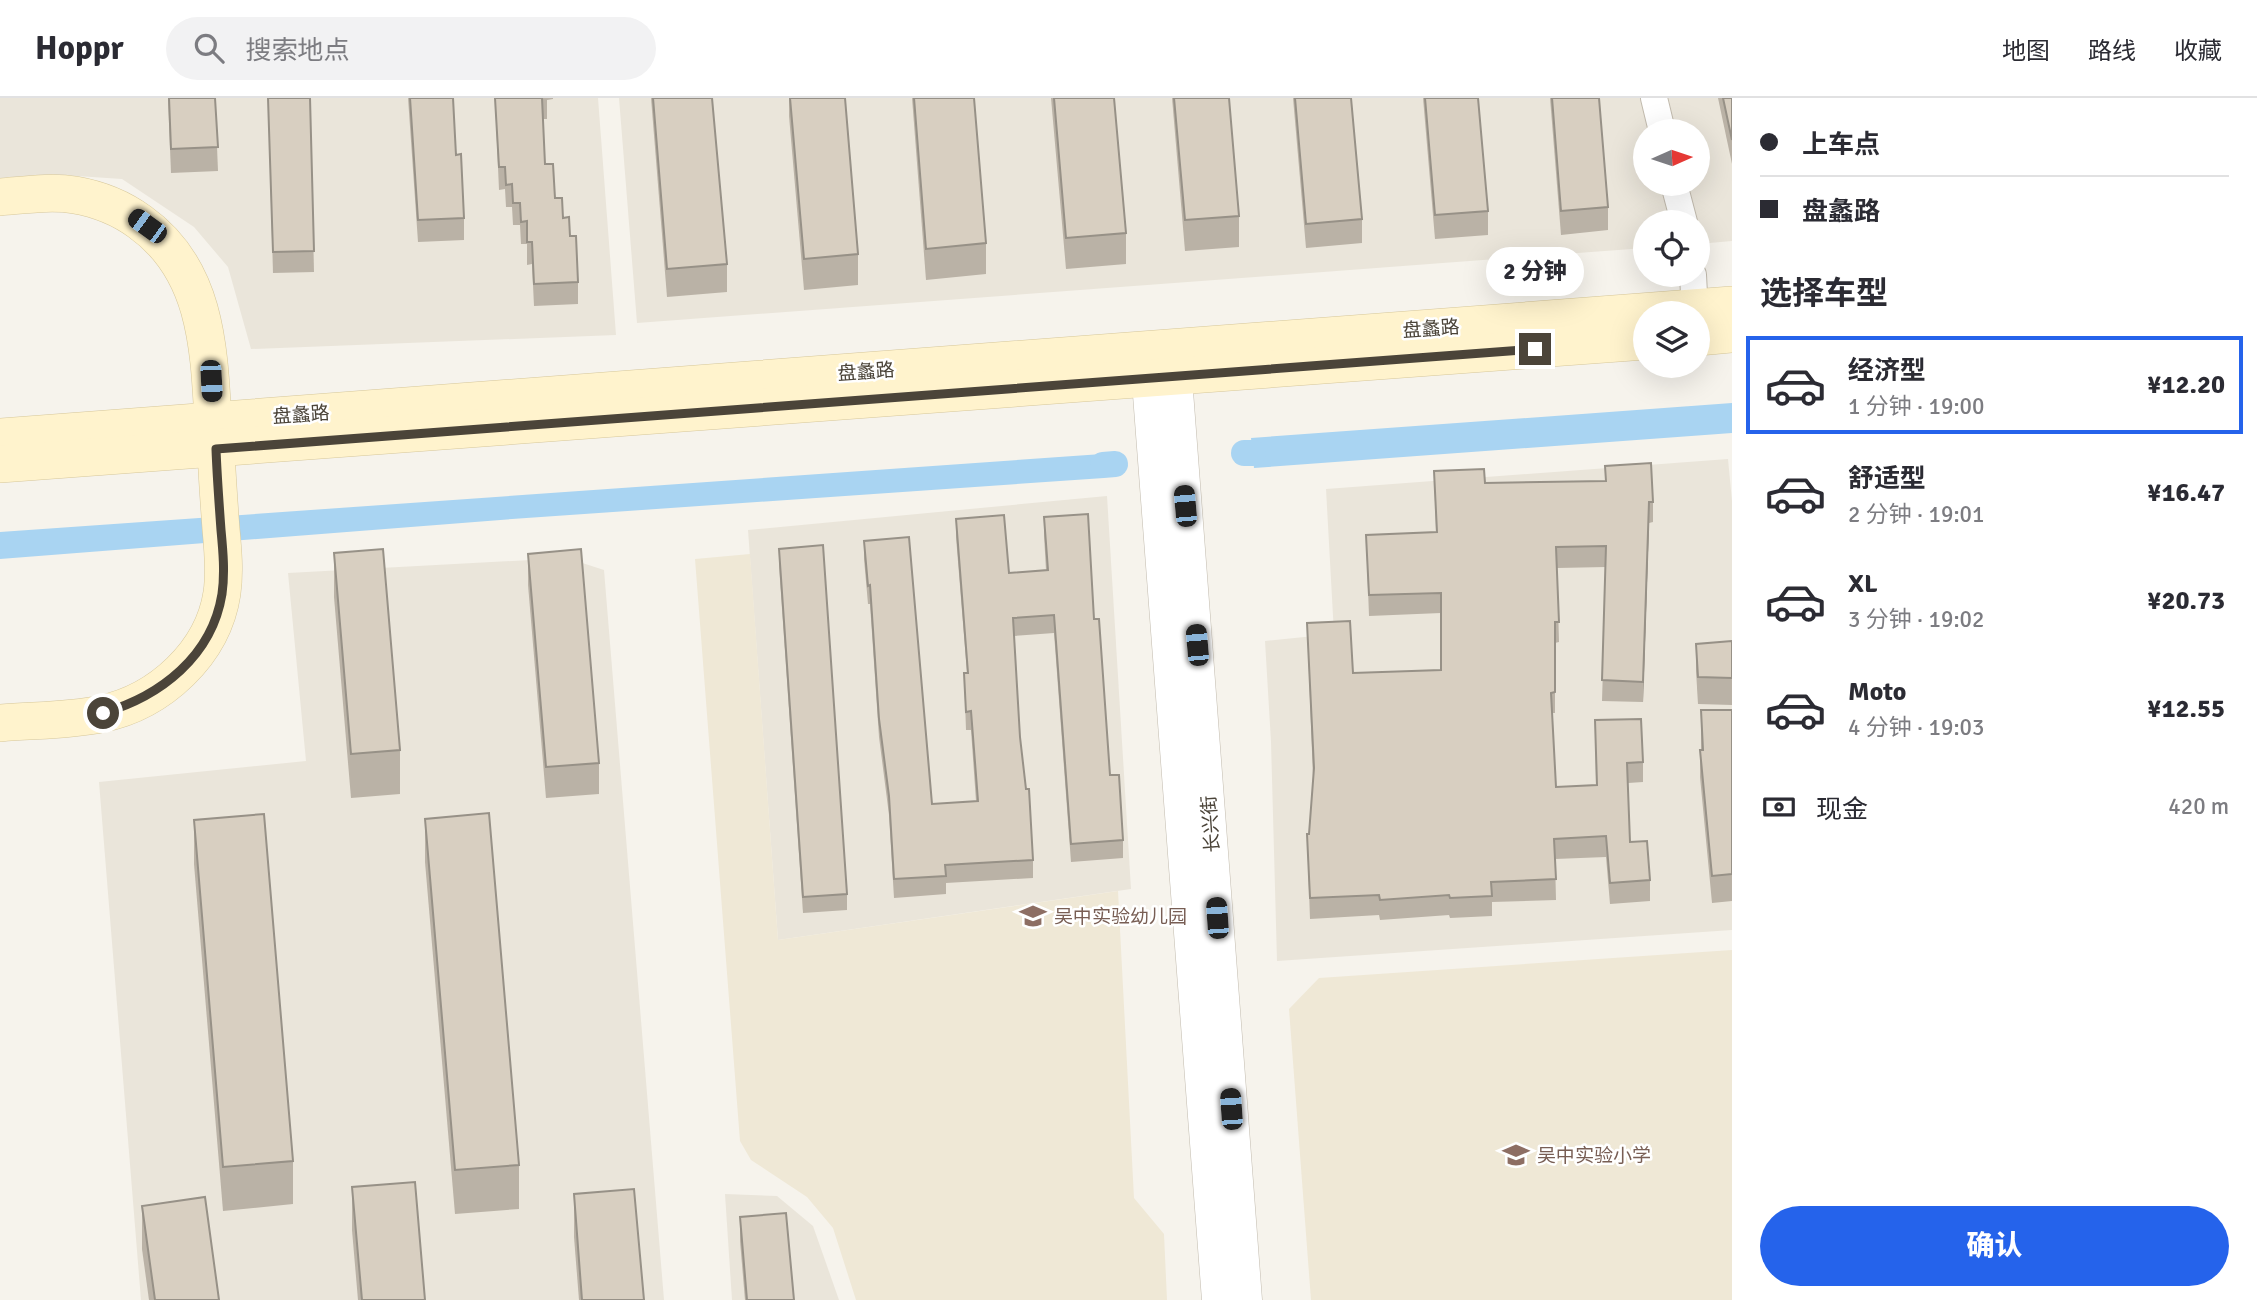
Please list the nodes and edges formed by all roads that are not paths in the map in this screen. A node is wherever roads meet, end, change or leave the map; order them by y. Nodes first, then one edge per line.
1 (1654, 98) edge
2 (1659, 119) edge
3 (0, 197) edge
4 (1732, 306) edge
5 (1710, 307) edge
6 (1633, 314) edge
7 (1710, 319) edge
8 (1732, 334) edge
9 (1633, 342) edge
10 (1161, 363) junction
11 (214, 435) junction
12 (0, 437) edge
13 (0, 464) edge
14 (0, 723) edge
15 (1218, 1300) edge
16 (1246, 1300) edge

1 - 2 street
3 - 11 main road
4 - 5 main road, 盘蠡路
6 - 10 main road, 盘蠡路
7 - 8 main road, 盘蠡路
9 - 10 main road, 盘蠡路
10 - 11 main road, 盘蠡路
10 - 15 street, 长兴街
10 - 16 street, 长兴街
11 - 12 main road, 盘蠡路
11 - 13 main road, 盘蠡路
11 - 14 main road

